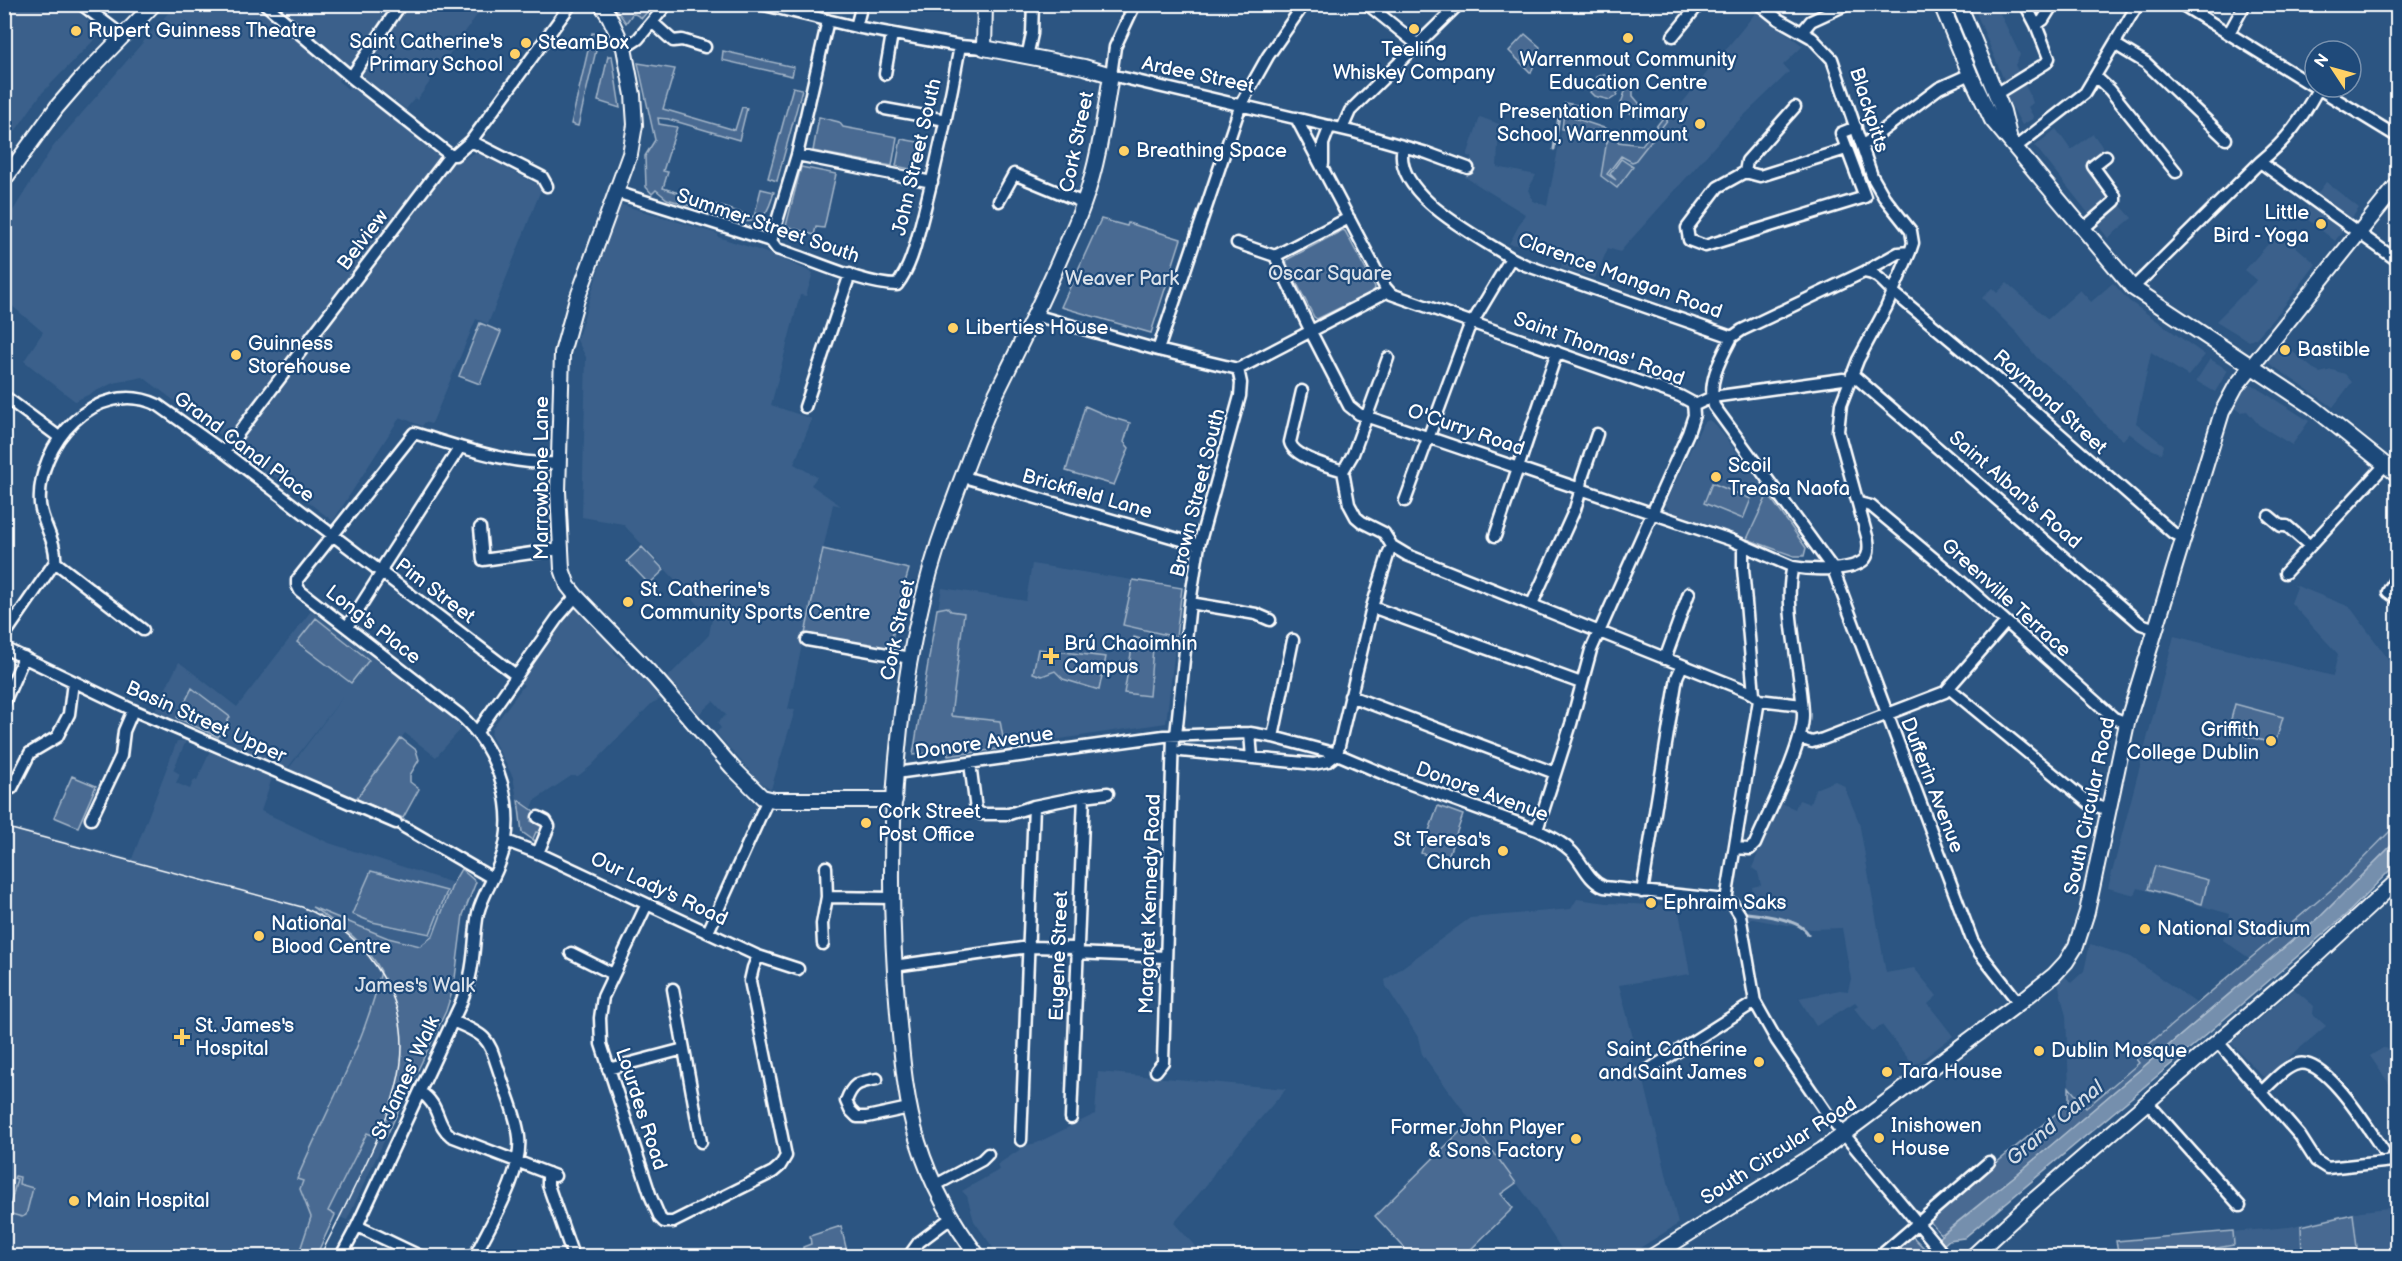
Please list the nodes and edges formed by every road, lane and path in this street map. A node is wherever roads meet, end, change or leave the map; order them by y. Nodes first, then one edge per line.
1 (81, 4) edge
2 (154, 4) edge
3 (265, 4) edge
4 (401, 4) edge
5 (571, 4) edge
6 (600, 4) edge
7 (667, 4) edge
8 (760, 4) edge
9 (862, 4) edge
10 (985, 4) edge
11 (1033, 4) edge
12 (1135, 4) edge
13 (1367, 4) edge
14 (1459, 4) edge
15 (1698, 4) edge
16 (1759, 4) edge
17 (1848, 4) edge
18 (1941, 4) edge
19 (1959, 4) edge
20 (2025, 4) edge
21 (2053, 4) edge
22 (2138, 4) edge
23 (2181, 4) edge
24 (2245, 4) edge
25 (1302, 5) edge
26 (828, 20) junction
27 (652, 22) junction
28 (2036, 25) junction
29 (856, 27) junction
30 (1802, 32) junction
31 (2229, 33) junction
32 (892, 34) junction
33 (123, 36) junction
34 (1673, 36) dead end
35 (1418, 45) junction
36 (2116, 45) junction
37 (960, 46) junction
38 (705, 47) dead end
39 (624, 48) junction
40 (984, 48) junction
41 (1027, 57) junction
42 (885, 74) dead end
43 (1111, 75) junction
44 (1970, 75) junction
45 (351, 77) junction
46 (2096, 77) junction
47 (2303, 79) edge
48 (1996, 94) junction
49 (2310, 99) edge
50 (2335, 99) edge
51 (1241, 104) junction
52 (1795, 107) dead end
53 (885, 109) dead end
54 (1296, 117) junction
55 (946, 120) junction
56 (1330, 126) junction
57 (1856, 127) junction
58 (1342, 129) junction
59 (2397, 137) edge
60 (2226, 140) dead end
61 (471, 141) junction
62 (2013, 142) junction
63 (1403, 146) junction
64 (1862, 146) junction
65 (1846, 149) junction
66 (450, 155) junction
67 (797, 155) junction
68 (2106, 156) dead end
69 (2260, 162) junction
70 (1468, 168) dead end
71 (1745, 172) junction
72 (2176, 172) dead end
73 (1327, 175) junction
74 (4, 180) edge
75 (932, 182) junction
76 (2397, 184) edge
77 (547, 186) dead end
78 (616, 192) junction
79 (999, 201) dead end
80 (1084, 203) junction
81 (1349, 218) junction
82 (2084, 228) junction
83 (2359, 232) junction
84 (771, 241) junction
85 (1237, 243) dead end
86 (1910, 252) junction
87 (1275, 256) junction
88 (1510, 258) junction
89 (2397, 261) edge
90 (1864, 272) junction
91 (850, 274) junction
92 (905, 275) joint
93 (2133, 288) junction
94 (1389, 291) junction
95 (1893, 292) junction
96 (1035, 315) junction
97 (1472, 323) junction
98 (1311, 332) junction
99 (1732, 337) junction
100 (1158, 350) junction
101 (1557, 352) junction
102 (1388, 358) dead end
103 (2251, 367) junction
104 (1238, 369) junction
105 (1851, 377) junction
106 (1302, 391) dead end
107 (4, 396) edge
108 (1712, 398) junction
109 (805, 406) dead end
110 (1693, 406) junction
111 (1368, 417) junction
112 (1598, 434) dead end
113 (59, 436) junction
114 (1428, 437) junction
115 (460, 447) junction
116 (224, 452) junction
117 (558, 463) junction
118 (2385, 465) junction
119 (1519, 467) junction
120 (1343, 471) junction
121 (2397, 475) edge
122 (964, 477) junction
123 (1581, 489) junction
124 (1405, 501) dead end
125 (1859, 503) junction
126 (1652, 513) junction
127 (2269, 516) dead end
128 (480, 528) dead end
129 (331, 535) junction
130 (1496, 536) dead end
131 (2185, 538) junction
132 (1199, 545) junction
133 (1743, 545) junction
134 (1392, 546) junction
135 (2310, 546) junction
136 (560, 549) junction
137 (55, 562) junction
138 (1793, 567) junction
139 (1833, 569) junction
140 (382, 572) junction
141 (2284, 573) dead end
142 (2397, 574) edge
143 (1689, 593) dead end
144 (576, 596) junction
145 (2397, 599) edge
146 (1190, 603) junction
147 (1532, 604) junction
148 (1372, 608) junction
149 (1270, 620) dead end
150 (2006, 622) junction
151 (347, 627) junction
152 (2156, 629) junction
153 (143, 630) dead end
154 (1599, 632) junction
155 (4, 636) edge
156 (807, 640) dead end
157 (1293, 640) dead end
158 (4, 648) edge
159 (24, 657) junction
160 (910, 658) junction
161 (1665, 659) junction
162 (1682, 666) junction
163 (517, 676) junction
164 (73, 682) junction
165 (1581, 683) junction
166 (1950, 689) junction
167 (1350, 696) junction
168 (1756, 697) junction
169 (4, 703) edge
170 (1802, 705) junction
171 (133, 710) junction
172 (1886, 714) junction
173 (2127, 723) junction
174 (477, 732) junction
175 (1250, 733) junction
176 (1174, 735) junction
177 (1273, 737) junction
178 (1800, 738) junction
179 (1181, 752) dead end
180 (1337, 754) junction
181 (1252, 758) junction
182 (970, 763) junction
183 (896, 773) junction
184 (1556, 773) junction
185 (12, 788) dead end
186 (1108, 793) dead end
187 (1084, 796) junction
188 (768, 799) junction
189 (895, 800) junction
190 (1034, 806) junction
191 (2109, 810) junction
192 (538, 817) dead end
193 (91, 819) dead end
194 (1537, 830) junction
195 (506, 841) junction
196 (1735, 848) junction
197 (538, 853) junction
198 (826, 867) dead end
199 (492, 878) junction
200 (2397, 880) edge
201 (1642, 892) junction
202 (827, 897) junction
203 (893, 898) junction
204 (1726, 900) junction
205 (647, 904) junction
206 (708, 932) junction
207 (823, 944) dead end
208 (1029, 947) junction
209 (1076, 951) junction
210 (571, 953) dead end
211 (758, 956) junction
212 (1166, 957) junction
213 (894, 966) junction
214 (798, 969) dead end
215 (613, 975) junction
216 (673, 989) dead end
217 (1755, 1002) junction
218 (2019, 1003) junction
219 (452, 1021) junction
220 (2217, 1041) junction
221 (684, 1049) junction
222 (608, 1069) junction
223 (1156, 1071) dead end
224 (1642, 1074) dead end
225 (877, 1079) dead end
226 (420, 1092) junction
227 (2261, 1092) junction
228 (2148, 1103) junction
229 (909, 1108) junction
230 (1071, 1118) dead end
231 (1844, 1134) junction
232 (1021, 1140) dead end
233 (701, 1142) dead end
234 (2383, 1150) dead end
235 (988, 1154) dead end
236 (2397, 1156) edge
237 (517, 1160) junction
238 (1989, 1162) dead end
239 (934, 1186) junction
240 (2240, 1206) dead end
241 (951, 1218) junction
242 (357, 1226) junction
243 (1919, 1226) junction
244 (341, 1257) edge
245 (420, 1257) edge
246 (475, 1257) edge
247 (573, 1257) edge
248 (909, 1257) edge
249 (978, 1257) edge
250 (1653, 1257) edge
251 (1880, 1257) edge
252 (1945, 1257) edge
253 (1973, 1257) edge

1 - 33 street
2 - 33 main road
3 - 45 street
4 - 45 street
5 - 61 street
6 - 39 main road, Marrowbone Lane
7 - 27 street
8 - 26 street
9 - 29 street
10 - 40 main road
11 - 41 street
12 - 43 street
13 - 35 street
14 - 35 street
15 - 34 street
16 - 30 street, Blackpitts
17 - 30 street
18 - 44 main road
19 - 48 main road
20 - 28 street
21 - 28 street
22 - 36 street
23 - 31 street
24 - 31 street
25 - 51 street
26 - 29 street
26 - 67 street
27 - 38 street
27 - 39 street
28 - 48 street
29 - 32 street
30 - 57 street, Blackpitts
31 - 47 street
32 - 37 street
32 - 42 street
33 - 74 main road
35 - 58 street
36 - 46 street
36 - 60 street
37 - 40 street
37 - 55 street, John Street South
39 - 78 main road, Marrowbone Lane
40 - 41 main road, Ardee Street
41 - 43 main road, Ardee Street
43 - 51 street, Ardee Street
43 - 80 main road, Cork Street
44 - 62 main road
44 - 64 street
45 - 66 street
46 - 62 street
46 - 72 street
48 - 62 main road
49 - 69 street
50 - 59 street
51 - 54 street, Ardee Street
51 - 100 street
52 - 71 street
53 - 55 street
54 - 56 street, Ardee Street
54 - 73 street
55 - 75 street, John Street South
56 - 58 street, Ardee Street
56 - 73 street
57 - 64 street, Blackpitts
57 - 65 street
58 - 63 street, Ardee Street
61 - 66 street, Belview
61 - 77 street
62 - 82 main road
63 - 70 street, Ardee Street
63 - 88 street, Clarence Mangan Road
64 - 86 street, Blackpitts
65 - 71 street
65 - 71 street
66 - 116 street, Belview
67 - 75 street
67 - 84 street
68 - 82 street
69 - 83 street
69 - 93 street
73 - 81 street
75 - 92 street, John Street South
76 - 83 main road, South Circular Road
78 - 84 street, Summer Street South
78 - 117 main road, Marrowbone Lane
79 - 80 street
80 - 96 main road, Cork Street
81 - 87 street
81 - 94 street
82 - 93 main road
83 - 89 street
83 - 103 main road, South Circular Road
84 - 91 street, Summer Street South
85 - 87 street
86 - 90 street, Clarence Mangan Road
86 - 95 street
87 - 98 street
88 - 97 street
88 - 99 street, Clarence Mangan Road
90 - 95 street
90 - 99 street, Clarence Mangan Road
91 - 92 street, Summer Street South
91 - 109 street
93 - 103 main road
94 - 97 street, Saint Thomas' Road
94 - 98 street
95 - 105 street
95 - 131 street, Raymond Street
96 - 100 street
96 - 122 main road, Cork Street
97 - 101 street, Saint Thomas' Road
97 - 114 street
98 - 104 street
98 - 111 street, O'Curry Road
99 - 108 street
100 - 104 street
101 - 110 street, Saint Thomas' Road
101 - 119 street
102 - 111 street
103 - 118 main road
103 - 131 main road, South Circular Road
104 - 132 street, Brown Street South
105 - 108 street
105 - 125 street
105 - 152 street, Saint Alban's Road
106 - 120 street
107 - 113 street
108 - 110 street
108 - 139 street, Dufferin Avenue
110 - 126 street, Saint Thomas' Road
111 - 114 street, O'Curry Road
111 - 120 street
112 - 123 street
113 - 116 street, Grand Canal Place
113 - 137 street, Grand Canal Place
114 - 119 street, O'Curry Road
114 - 124 street
115 - 117 street
115 - 129 street
115 - 140 street
116 - 129 street, Grand Canal Place
117 - 136 main road, Marrowbone Lane
118 - 121 main road
118 - 135 street
119 - 123 street, O'Curry Road
119 - 130 street
120 - 134 street
122 - 132 street, Brickfield Lane
122 - 160 main road, Cork Street
123 - 126 street, O'Curry Road
123 - 147 street
125 - 139 street, O'Curry Road
125 - 150 street, Greenville Terrace
126 - 133 street, O'Curry Road
126 - 154 street
127 - 135 street
128 - 136 street
129 - 140 street, Pim Street
129 - 151 street, Long's Place
131 - 152 main road, South Circular Road
132 - 146 street, Brown Street South
133 - 138 street, O'Curry Road
133 - 168 street
134 - 147 street
134 - 148 street
135 - 141 street
136 - 144 main road, Marrowbone Lane
137 - 153 street
137 - 155 street
138 - 139 street, O'Curry Road
138 - 170 street
139 - 172 street, Dufferin Avenue
140 - 151 street
140 - 163 street, Pim Street
142 - 145 street
143 - 161 street
144 - 163 street
144 - 188 main road, Marrowbone Lane
146 - 149 street
146 - 176 street, Brown Street South
147 - 154 street
148 - 165 street
148 - 167 street
150 - 166 street
150 - 173 street, Greenville Terrace
151 - 174 street, Long's Place
152 - 173 main road, South Circular Road
154 - 161 street
154 - 165 street
156 - 160 street
157 - 177 street
158 - 159 street, Basin Street Upper
159 - 164 street, Basin Street Upper
159 - 169 street
160 - 183 main road, Cork Street
161 - 162 street
162 - 168 street
162 - 201 street
163 - 174 street
164 - 171 street, Basin Street Upper
164 - 185 street
165 - 184 street
166 - 172 street
166 - 191 street
167 - 180 street
167 - 184 street
168 - 170 street
168 - 196 street
170 - 178 street
171 - 193 street
171 - 199 street, Basin Street Upper
172 - 178 street
172 - 218 street, Dufferin Avenue
173 - 191 main road, South Circular Road
174 - 195 street, Long's Place
175 - 176 street, Donore Avenue
175 - 177 street, Donore Avenue
175 - 181 street
176 - 182 street, Donore Avenue
176 - 212 street, Margaret Kennedy Road
177 - 180 street, Donore Avenue
178 - 196 street
179 - 181 street
180 - 181 street
180 - 194 street, Donore Avenue
182 - 183 street, Donore Avenue
182 - 190 street
183 - 189 main road, Cork Street
184 - 194 street
186 - 187 street
187 - 190 street
187 - 209 street, Eugene Street
188 - 189 main road
188 - 206 street
189 - 203 main road, Cork Street
190 - 208 street
191 - 218 main road, South Circular Road
192 - 197 street
194 - 201 street, Donore Avenue
195 - 197 street, Our Lady's Road
195 - 199 street, St James' Walk
196 - 204 street
197 - 205 street, Our Lady's Road
198 - 202 street
199 - 219 street, St James' Walk
200 - 220 main road
201 - 204 street, Donore Avenue
202 - 203 street
202 - 207 street
203 - 213 main road, Cork Street
204 - 217 street
205 - 206 street, Our Lady's Road
205 - 215 street, Lourdes Road
206 - 211 street, Our Lady's Road
208 - 209 street
208 - 213 street
208 - 232 street
209 - 212 street
209 - 230 street, Eugene Street
210 - 215 street
211 - 214 street, Our Lady's Road
211 - 222 street, Lourdes Road
212 - 223 street, Margaret Kennedy Road
213 - 229 main road, Cork Street
215 - 222 street, Lourdes Road
216 - 221 street
217 - 224 street
217 - 231 street
218 - 231 main road, South Circular Road
219 - 226 street, St James' Walk
219 - 237 street
220 - 227 street
220 - 228 main road
221 - 222 street
221 - 233 street
225 - 229 street
226 - 237 street
226 - 242 street, St James' Walk
227 - 234 street
227 - 236 street
228 - 240 street
228 - 253 main road
229 - 239 main road, Cork Street
231 - 243 street
231 - 250 main road, South Circular Road
235 - 239 street
237 - 246 street
237 - 247 street
238 - 243 street
239 - 241 main road, Cork Street
241 - 248 street
241 - 249 main road, Cork Street
242 - 244 street, St James' Walk
242 - 245 street
243 - 251 street
243 - 252 street

